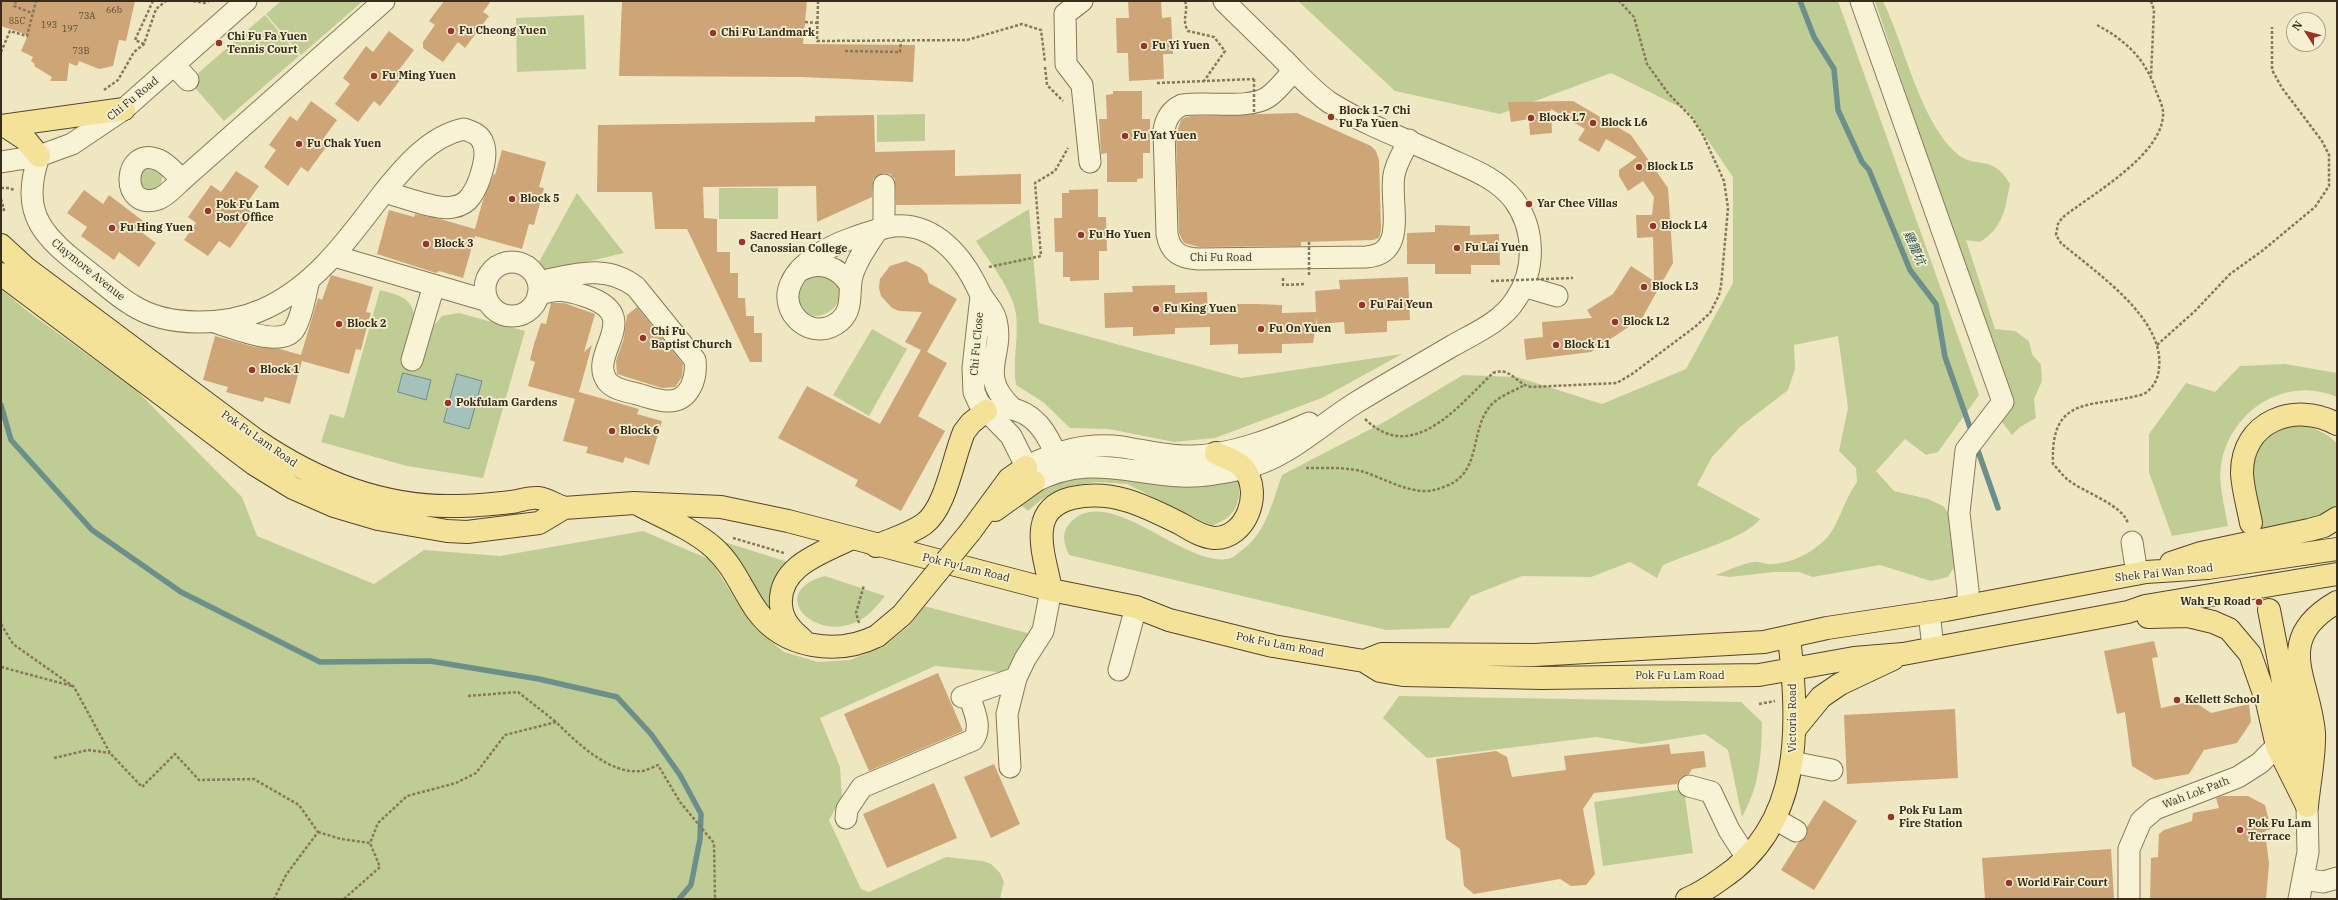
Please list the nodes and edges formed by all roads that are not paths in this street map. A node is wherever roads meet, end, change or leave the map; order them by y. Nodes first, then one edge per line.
1 (246, 1) edge
2 (384, 1) edge
3 (1082, 1) edge
4 (1224, 1) edge
5 (1861, 1) edge
6 (1294, 70) junction
7 (124, 109) junction
8 (3, 126) edge
9 (1408, 140) junction
10 (39, 156) junction
11 (6, 161) edge
12 (1090, 162) dead end
13 (182, 180) dead end
14 (884, 185) dead end
15 (384, 192) junction
16 (880, 230) junction
17 (1, 245) edge
18 (334, 256) junction
19 (800, 271) junction
20 (1, 274) edge
21 (309, 280) junction
22 (434, 285) junction
23 (850, 285) junction
24 (1523, 286) junction
25 (538, 288) junction
26 (981, 296) junction
27 (1557, 296) dead end
28 (488, 301) junction
29 (211, 322) junction
30 (412, 360) dead end
31 (1011, 407) junction
32 (1359, 408) junction
33 (986, 411) junction
34 (2334, 423) edge
35 (1216, 453) junction
36 (1059, 461) junction
37 (1244, 468) junction
38 (1030, 474) junction
39 (634, 503) junction
40 (564, 508) junction
41 (2337, 518) edge
42 (2251, 523) tunnel mouth
43 (850, 539) junction
44 (2132, 542) road end
45 (876, 546) junction
46 (2337, 549) edge
47 (2142, 573) junction
48 (2337, 574) edge
49 (1051, 590) junction
50 (1992, 600) joint
51 (2337, 602) edge
52 (1968, 606) junction
53 (1136, 607) junction
54 (2269, 610) tunnel mouth
55 (1929, 612) junction
56 (2128, 612) junction
57 (1789, 638) junction
58 (813, 645) junction
59 (1932, 648) junction
60 (1903, 654) junction
61 (1364, 661) junction
62 (1119, 670) dead end
63 (1792, 670) junction
64 (1016, 678) junction
65 (1795, 729) junction
66 (2277, 746) junction
67 (1792, 762) junction
68 (1010, 767) dead end
69 (1832, 770) dead end
70 (1689, 786) dead end
71 (2307, 806) junction
72 (846, 818) dead end
73 (1774, 819) junction
74 (1796, 831) dead end
75 (1747, 858) junction
76 (2337, 878) edge
77 (2301, 889) edge
78 (1695, 898) edge
79 (2129, 899) edge

1 - 7 street, Chi Fu Road
2 - 13 street
3 - 12 street
4 - 6 street
5 - 52 street
6 - 9 street
6 - 9 street, Chi Fu Road
7 - 8 main road
7 - 10 street, Chi Fu Road
8 - 10 main road
9 - 24 street
10 - 11 street, Chi Fu Road
10 - 29 street, Claymore Avenue
14 - 16 street
15 - 15 street, Claymore Avenue
15 - 18 street, Claymore Avenue
16 - 19 street, Chi Fu Close
16 - 23 street, Chi Fu Close
16 - 26 street, Chi Fu Close
17 - 40 main road, Pok Fu Lam Road
18 - 21 street, Claymore Avenue
18 - 22 street
19 - 23 street
19 - 23 street, Chi Fu Close
20 - 40 main road, Pok Fu Lam Road
21 - 29 street, Claymore Avenue
21 - 29 street, Claymore Avenue
22 - 28 street
22 - 30 street
24 - 27 street
24 - 32 street
25 - 25 street
25 - 28 street
25 - 28 street
26 - 31 street, Chi Fu Close
26 - 33 street, Chi Fu Close
31 - 33 street
31 - 36 street
32 - 35 street
32 - 37 street
33 - 38 street
33 - 45 main road
34 - 42 main road
35 - 36 street
35 - 37 main road
36 - 37 street
36 - 38 street
37 - 49 main road
38 - 58 main road, bridge
39 - 40 main road, Pok Fu Lam Road
39 - 43 main road, Pok Fu Lam Road
39 - 58 main road
41 - 47 main road
43 - 45 main road, Pok Fu Lam Road
43 - 58 main road
44 - 47 street
45 - 49 main road, Pok Fu Lam Road
46 - 47 main road, Shek Pai Wan Road
47 - 50 main road, Shek Pai Wan Road
48 - 56 main road
49 - 53 main road, Pok Fu Lam Road
49 - 64 street
50 - 52 main road, Pok Fu Lam Road
51 - 71 main road
52 - 55 main road, Pok Fu Lam Road
53 - 61 main road, Pok Fu Lam Road
53 - 62 street
54 - 71 main road
55 - 57 main road, Pok Fu Lam Road
55 - 59 street
56 - 59 main road, Pok Fu Lam Road
56 - 66 main road
57 - 61 main road, Pok Fu Lam Road
57 - 63 main road, Victoria Road
59 - 60 main road, Pok Fu Lam Road
60 - 63 main road, Pok Fu Lam Road
60 - 65 main road
61 - 63 main road, Pok Fu Lam Road
63 - 65 main road, Victoria Road
64 - 68 street
64 - 72 street
65 - 67 main road, Victoria Road
66 - 71 main road
66 - 79 street, Wah Lok Path
67 - 69 street
67 - 73 main road, Victoria Road
70 - 75 street
71 - 77 street
73 - 74 street
73 - 75 main road, Victoria Road
75 - 78 main road, Victoria Road
76 - 77 street

